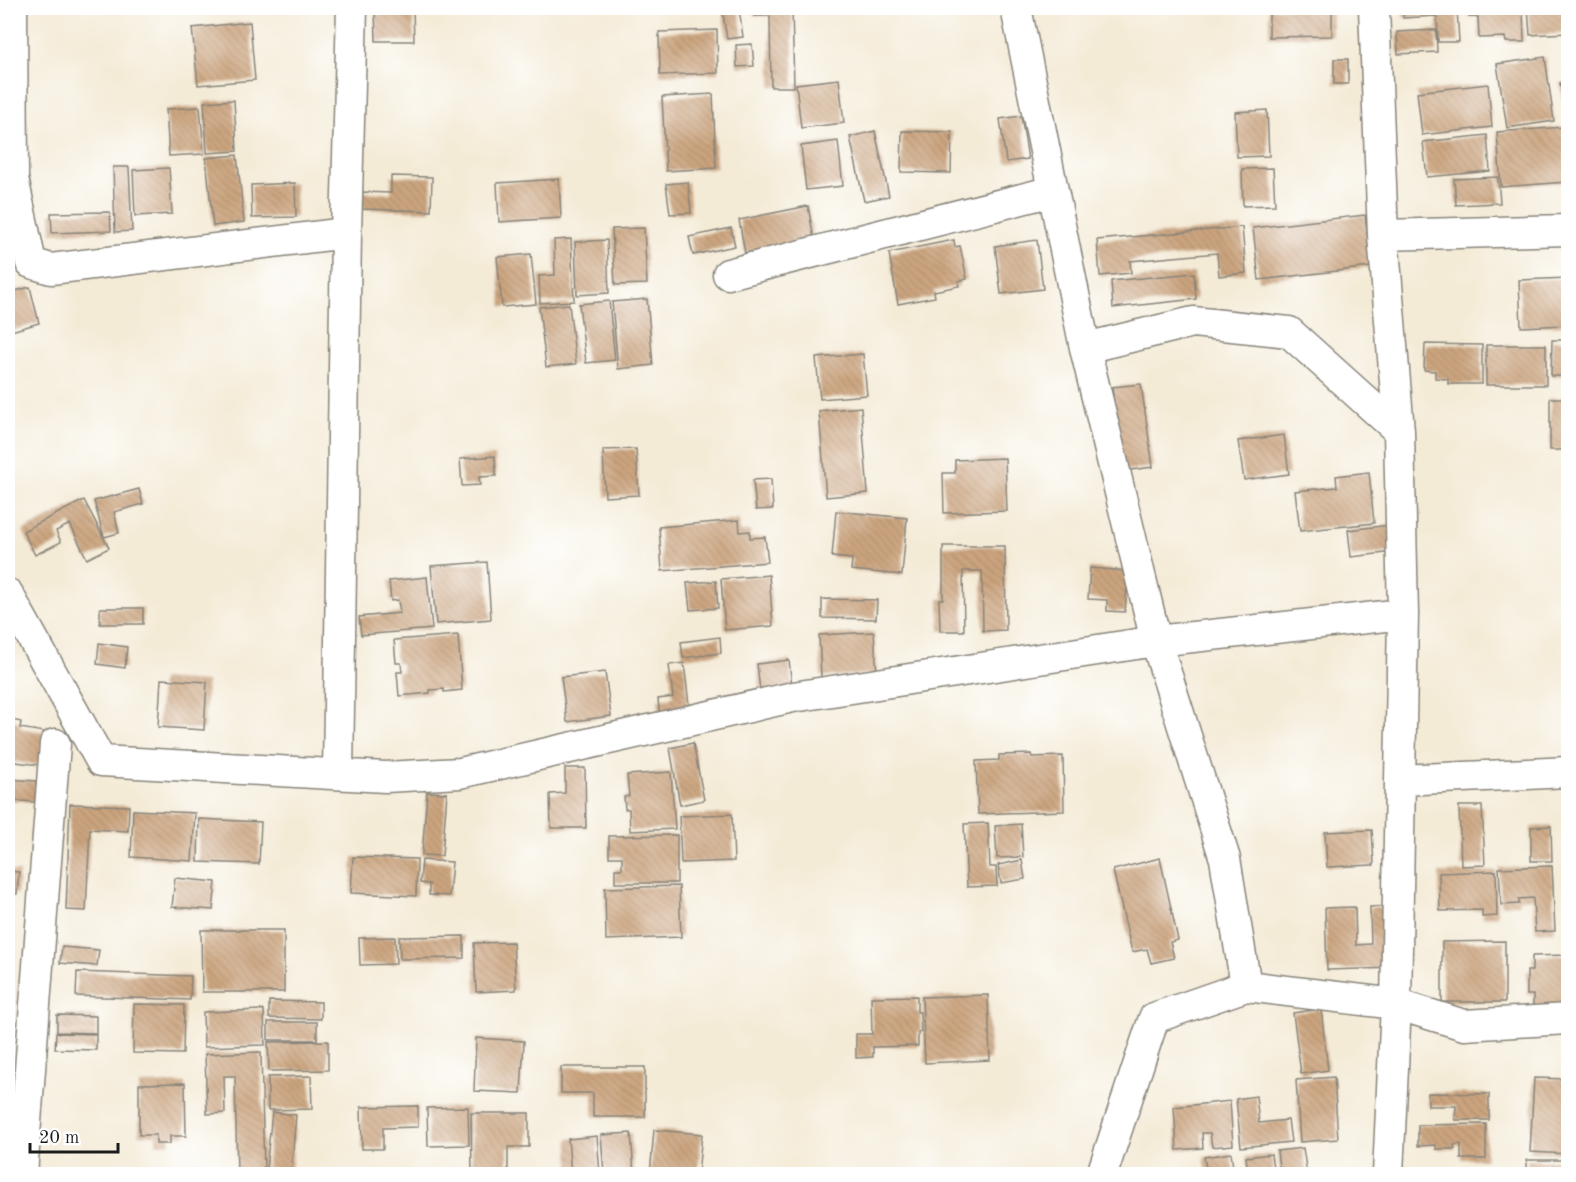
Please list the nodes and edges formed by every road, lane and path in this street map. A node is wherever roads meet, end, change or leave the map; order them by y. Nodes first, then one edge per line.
1 (12, 8) edge
2 (352, 8) edge
3 (1016, 8) edge
4 (1374, 8) edge
5 (10, 179) edge
6 (1053, 191) junction
7 (1569, 230) edge
8 (345, 233) junction
9 (1383, 235) junction
10 (728, 274) dead end
11 (1085, 348) junction
12 (1399, 431) junction
13 (8, 594) edge
14 (1403, 614) junction
15 (1156, 641) junction
16 (55, 744) dead end
17 (1569, 772) edge
18 (338, 774) junction
19 (1400, 780) junction
20 (1246, 986) junction
21 (1396, 1004) junction
22 (1569, 1019) edge
23 (22, 1174) edge
24 (1102, 1174) edge
25 (1388, 1174) edge

1 - 5 street
2 - 8 street
3 - 6 street
4 - 9 street
5 - 8 street
6 - 10 street
6 - 11 street
7 - 9 street
8 - 18 street
9 - 12 street
11 - 12 street
11 - 15 street
12 - 14 street
13 - 18 street
14 - 15 street
14 - 19 street
15 - 18 street
15 - 20 street
16 - 23 street
17 - 19 street
19 - 21 street
20 - 21 street
20 - 24 street
21 - 22 street
21 - 25 street

